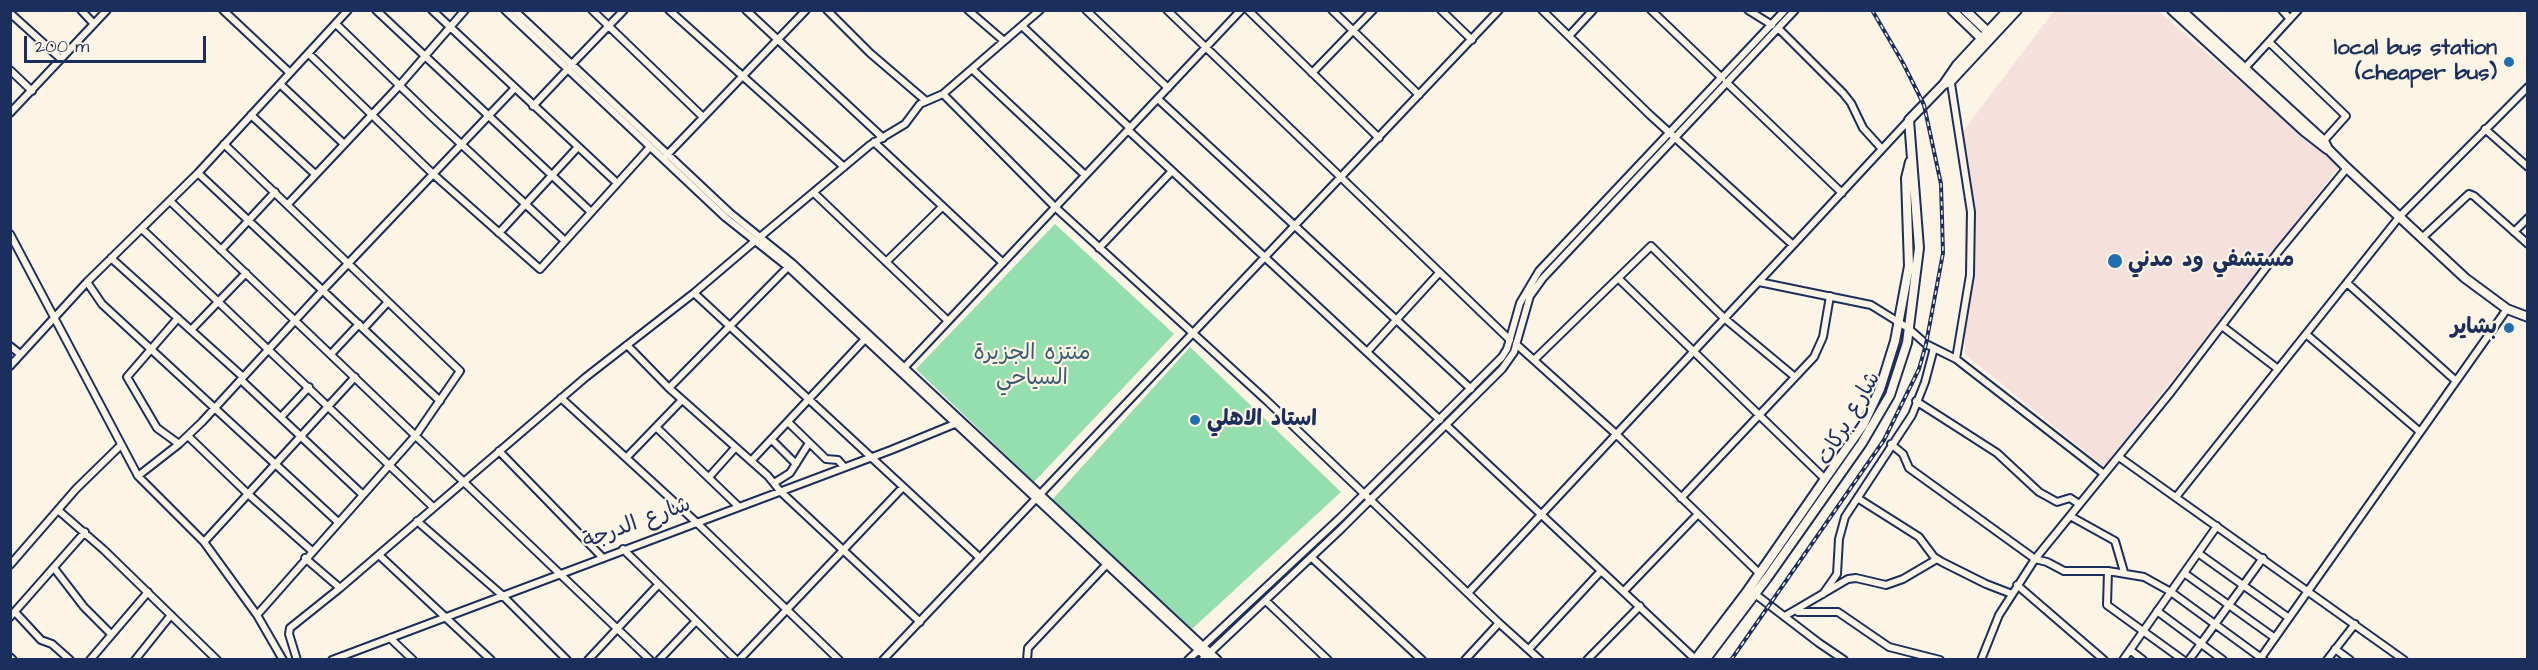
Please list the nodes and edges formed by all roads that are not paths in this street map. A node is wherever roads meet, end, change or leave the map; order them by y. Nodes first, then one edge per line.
1 (81, 10) edge
2 (107, 10) edge
3 (224, 10) edge
4 (348, 10) edge
5 (376, 10) edge
6 (432, 10) edge
7 (465, 10) edge
8 (506, 10) edge
9 (514, 10) edge
10 (592, 10) edge
11 (624, 10) edge
12 (669, 10) edge
13 (746, 10) edge
14 (806, 10) edge
15 (827, 10) edge
16 (968, 10) edge
17 (1086, 10) edge
18 (1167, 10) edge
19 (1241, 10) edge
20 (1248, 10) edge
21 (1332, 10) edge
22 (1373, 10) edge
23 (1441, 10) edge
24 (1500, 10) edge
25 (1542, 10) edge
26 (1593, 10) edge
27 (1651, 10) edge
28 (1748, 10) edge
29 (1785, 10) edge
30 (1795, 10) edge
31 (1952, 10) edge
32 (1965, 10) edge
33 (2008, 10) edge
34 (2017, 10) edge
35 (2172, 10) edge
36 (2181, 10) edge
37 (2282, 10) edge
38 (2298, 10) edge
39 (1038, 11) edge
40 (10, 13) edge
41 (2290, 19) junction
42 (2187, 20) junction
43 (94, 24) junction
44 (336, 24) junction
45 (609, 26) junction
46 (1022, 26) junction
47 (1775, 26) junction
48 (451, 28) junction
49 (1354, 31) junction
50 (1569, 36) junction
51 (1987, 37) junction
52 (778, 40) junction
53 (1472, 40) junction
54 (1004, 41) junction
55 (2211, 42) junction
56 (2269, 42) junction
57 (1204, 48) junction
58 (309, 54) junction
59 (425, 57) junction
60 (61, 59) junction
61 (569, 68) junction
62 (972, 69) junction
63 (2244, 69) junction
64 (10, 70) edge
65 (291, 73) junction
66 (1312, 73) junction
67 (742, 78) junction
68 (1724, 80) junction
69 (1948, 80) junction
70 (280, 84) junction
71 (399, 86) junction
72 (1168, 87) junction
73 (2527, 88) edge
74 (514, 89) junction
75 (32, 91) junction
76 (943, 94) junction
77 (1419, 94) junction
78 (1158, 99) junction
79 (926, 101) junction
80 (533, 106) junction
81 (10, 113) edge
82 (372, 114) junction
83 (250, 116) junction
84 (487, 116) junction
85 (703, 117) junction
86 (1909, 120) junction
87 (1129, 129) junction
88 (2485, 129) junction
89 (1672, 135) junction
90 (884, 138) junction
91 (1379, 138) junction
92 (874, 142) junction
93 (2322, 143) junction
94 (224, 144) junction
95 (344, 144) junction
96 (461, 145) junction
97 (650, 147) junction
98 (577, 148) junction
99 (1882, 149) junction
100 (667, 155) junction
101 (1911, 157) junction
102 (2526, 164) edge
103 (844, 167) junction
104 (2348, 168) junction
105 (1172, 171) junction
106 (198, 173) junction
107 (315, 174) junction
108 (433, 174) junction
109 (1085, 175) junction
110 (552, 176) junction
111 (1341, 178) junction
112 (617, 183) junction
113 (275, 192) junction
114 (814, 193) junction
115 (1842, 193) junction
116 (170, 201) junction
117 (288, 204) junction
118 (525, 205) junction
119 (942, 207) junction
120 (1054, 207) junction
121 (591, 212) junction
122 (2400, 216) junction
123 (2528, 218) edge
124 (248, 220) junction
125 (1295, 227) junction
126 (142, 229) junction
127 (2514, 232) junction
128 (499, 233) junction
129 (10, 234) edge
130 (2422, 238) junction
131 (758, 239) junction
132 (565, 241) junction
133 (2528, 244) edge
134 (1793, 245) junction
135 (1099, 248) junction
136 (221, 250) junction
137 (111, 258) junction
138 (1265, 259) junction
139 (886, 262) junction
140 (349, 263) junction
141 (1003, 263) junction
142 (788, 267) junction
143 (246, 273) junction
144 (1439, 273) junction
145 (1618, 278) junction
146 (87, 282) junction
147 (1759, 282) junction
148 (2347, 283) junction
149 (322, 291) junction
150 (694, 292) junction
151 (1830, 296) junction
152 (218, 302) junction
153 (388, 302) junction
154 (2507, 309) junction
155 (54, 317) junction
156 (2528, 317) edge
157 (178, 318) junction
158 (1724, 318) junction
159 (295, 320) junction
160 (1396, 320) junction
161 (948, 321) junction
162 (1898, 321) junction
163 (361, 326) junction
164 (729, 326) junction
165 (2222, 326) junction
166 (1908, 328) junction
167 (190, 330) junction
168 (1194, 334) junction
169 (2306, 334) junction
170 (865, 339) junction
171 (1513, 342) junction
172 (627, 345) junction
173 (10, 346) edge
174 (152, 348) junction
175 (269, 348) junction
176 (1934, 348) junction
177 (1694, 350) junction
178 (1367, 352) junction
179 (20, 354) junction
180 (331, 354) junction
181 (1956, 359) junction
182 (1534, 360) junction
183 (10, 366) edge
184 (902, 369) junction
185 (2278, 369) junction
186 (355, 377) junction
187 (1795, 378) junction
188 (242, 379) junction
189 (2456, 381) junction
190 (309, 387) junction
191 (669, 388) junction
192 (1471, 389) junction
193 (561, 398) junction
194 (808, 399) junction
195 (682, 400) junction
196 (440, 401) junction
197 (1916, 401) junction
198 (328, 405) junction
199 (216, 407) junction
200 (1760, 416) junction
201 (281, 417) junction
202 (1440, 420) junction
203 (788, 422) junction
204 (958, 422) junction
205 (1446, 425) junction
206 (656, 427) junction
207 (2419, 431) junction
208 (1616, 434) junction
209 (416, 435) junction
210 (188, 436) junction
211 (301, 436) junction
212 (772, 440) junction
213 (810, 443) junction
214 (179, 444) junction
215 (1891, 444) junction
216 (121, 445) junction
217 (735, 448) junction
218 (500, 451) junction
219 (627, 457) junction
220 (871, 457) junction
221 (2119, 457) junction
222 (751, 461) junction
223 (275, 464) junction
224 (390, 464) junction
225 (796, 464) junction
226 (844, 467) junction
227 (2104, 474) junction
228 (138, 476) junction
229 (709, 477) junction
230 (1825, 479) junction
231 (464, 481) junction
232 (774, 483) junction
233 (903, 487) junction
234 (780, 491) junction
235 (1365, 493) junction
236 (248, 494) junction
237 (363, 495) junction
238 (1038, 496) junction
239 (2176, 497) junction
240 (1682, 498) junction
241 (1371, 499) junction
242 (1859, 499) junction
243 (2079, 504) junction
244 (738, 506) junction
245 (433, 507) junction
246 (58, 510) junction
247 (1698, 514) junction
248 (1542, 515) junction
249 (2070, 516) junction
250 (417, 521) junction
251 (338, 522) junction
252 (696, 522) junction
253 (2217, 526) junction
254 (85, 532) junction
255 (204, 542) junction
256 (623, 549) junction
257 (842, 549) junction
258 (312, 551) junction
259 (2198, 553) junction
260 (379, 555) junction
261 (602, 557) junction
262 (305, 558) junction
263 (980, 558) junction
264 (1311, 558) junction
265 (2263, 558) junction
266 (2035, 559) junction
267 (1937, 560) junction
268 (1107, 564) junction
269 (10, 566) edge
270 (54, 568) junction
271 (1601, 571) junction
272 (2108, 571) junction
273 (2124, 572) junction
274 (560, 573) junction
275 (2184, 573) junction
276 (1760, 574) junction
277 (658, 585) junction
278 (2017, 585) junction
279 (2243, 585) junction
280 (340, 588) junction
281 (2308, 590) junction
282 (1624, 591) junction
283 (148, 592) junction
284 (2171, 592) junction
285 (1468, 593) junction
286 (1755, 594) junction
287 (1823, 594) junction
288 (2012, 594) junction
289 (502, 595) junction
290 (1266, 600) junction
291 (2229, 604) junction
292 (1640, 606) junction
293 (786, 609) junction
294 (2157, 611) junction
295 (1795, 612) junction
296 (13, 614) edge
297 (171, 615) junction
298 (257, 615) junction
299 (446, 615) junction
300 (1785, 616) junction
301 (2289, 618) junction
302 (696, 621) junction
303 (920, 622) junction
304 (1499, 623) junction
305 (2215, 624) junction
306 (2355, 624) junction
307 (618, 629) junction
308 (2142, 632) junction
309 (111, 634) junction
310 (390, 638) junction
311 (2275, 638) junction
312 (2200, 644) junction
313 (1200, 648) junction
314 (1529, 649) junction
315 (2335, 649) junction
316 (2130, 650) junction
317 (209, 657) edge
318 (1207, 657) edge
319 (2395, 657) edge
320 (136, 659) edge
321 (1695, 659) edge
322 (2262, 659) edge
323 (70, 660) edge
324 (90, 660) edge
325 (217, 660) edge
326 (283, 660) edge
327 (297, 660) edge
328 (332, 660) edge
329 (413, 660) edge
330 (491, 660) edge
331 (567, 660) edge
332 (588, 660) edge
333 (650, 660) edge
334 (659, 660) edge
335 (737, 660) edge
336 (839, 660) edge
337 (884, 660) edge
338 (1027, 660) edge
339 (1188, 660) edge
340 (1218, 660) edge
341 (1328, 660) edge
342 (1422, 660) edge
343 (1465, 660) edge
344 (1540, 660) edge
345 (1587, 660) edge
346 (1705, 660) edge
347 (1844, 660) edge
348 (1940, 660) edge
349 (1981, 660) edge
350 (2104, 660) edge
351 (2123, 660) edge
352 (2143, 660) edge
353 (2183, 660) edge
354 (2189, 660) edge
355 (2223, 660) edge
356 (2327, 660) edge
357 (2350, 660) edge
358 (2404, 660) edge

1 - 43 street
2 - 43 street
3 - 65 street
4 - 44 street
5 - 59 street
6 - 48 street
7 - 48 street
8 - 61 street
9 - 61 street
10 - 45 street
11 - 45 street
12 - 67 street
13 - 52 street
14 - 52 street
15 - 79 street
16 - 54 street
17 - 72 street
18 - 57 street
19 - 57 street
20 - 66 street
21 - 49 street
22 - 49 street
23 - 53 street
24 - 53 street
25 - 50 street
26 - 50 street
27 - 68 street
28 - 47 street
29 - 47 street
30 - 47 street
31 - 51 main road
32 - 51 main road
33 - 51 main road
34 - 51 main road
35 - 42 main road
36 - 42 main road
37 - 41 street
38 - 41 street
39 - 46 street
40 - 60 street
41 - 56 street
42 - 55 main road
43 - 60 street
44 - 58 street
44 - 71 street
45 - 61 street
45 - 85 street
46 - 54 street
46 - 87 street
47 - 68 street
47 - 99 street
48 - 59 street
48 - 74 street
49 - 66 street
49 - 77 street
50 - 89 street
51 - 69 main road
52 - 67 street
52 - 90 street
53 - 77 street
54 - 62 street
55 - 63 main road
55 - 93 main road
56 - 63 street
56 - 93 street
57 - 72 street
57 - 111 street
58 - 65 street
58 - 82 street
59 - 71 street
59 - 84 street
60 - 75 street
61 - 80 street
61 - 97 street
61 - 100 street
62 - 76 street
62 - 109 street
63 - 93 main road
64 - 75 street
65 - 70 street
66 - 91 street
67 - 85 street
67 - 103 street
68 - 89 street
68 - 115 street
69 - 86 main road
69 - 181 street
70 - 83 street
70 - 95 street
71 - 82 street
71 - 96 street
72 - 78 street
73 - 88 street
74 - 80 street
74 - 84 street
75 - 81 street
76 - 79 street
76 - 120 street
77 - 91 street
78 - 87 street
78 - 125 street
79 - 90 street
80 - 98 street
82 - 95 street
82 - 108 street
83 - 94 street
83 - 107 street
84 - 96 street
84 - 110 street
85 - 100 street
86 - 99 street
86 - 101 main road, شارع بركات
87 - 105 street
87 - 109 street
88 - 102 street
88 - 122 street
89 - 134 street
89 - 171 street
90 - 92 street
91 - 111 street
92 - 103 street
92 - 119 street
93 - 104 main road
94 - 106 street
94 - 113 street
95 - 107 street
96 - 108 street
96 - 118 street
97 - 112 street
97 - 131 street
98 - 110 street
98 - 112 street
99 - 115 street
100 - 131 street
101 - 162 main road, شارع بركات
101 - 166 main road, شارع بركات
103 - 114 street
104 - 122 main road
104 - 165 street
105 - 135 street
105 - 138 street
106 - 116 street
106 - 124 street
107 - 117 street
108 - 128 street
108 - 140 street
109 - 120 street
110 - 118 street
110 - 121 street
111 - 125 street
111 - 144 street
112 - 121 street
113 - 117 street
113 - 124 street
114 - 131 street
114 - 139 street
115 - 134 street
116 - 126 street
116 - 136 street
117 - 140 street
118 - 128 street
118 - 132 street
119 - 139 street
119 - 141 street
120 - 135 street
120 - 141 street
121 - 132 street
122 - 130 main road
122 - 148 street
123 - 127 street
124 - 136 street
124 - 149 street
125 - 138 street
125 - 160 street
126 - 137 street
126 - 152 street
127 - 130 street
127 - 133 street
128 - 132 street
129 - 155 street
130 - 154 main road
131 - 142 street
131 - 150 street
131 - 184 street
134 - 147 street
135 - 168 street
136 - 143 street
137 - 146 street
137 - 157 street
138 - 168 street
138 - 178 street
139 - 161 street
140 - 149 street
140 - 153 street
141 - 161 street
142 - 164 street
142 - 170 street
143 - 152 street
143 - 159 street
144 - 160 street
144 - 171 street
145 - 158 street
145 - 177 street
145 - 182 street
146 - 155 street
146 - 174 street
147 - 151 street
147 - 158 street
148 - 169 street
148 - 189 street
149 - 159 street
149 - 163 street
150 - 164 street
150 - 172 street
151 - 162 street
151 - 187 street
152 - 167 street
152 - 175 street
153 - 163 street
153 - 196 street
154 - 156 main road
154 - 189 street
155 - 179 street
155 - 216 street
157 - 167 street
157 - 174 street
158 - 177 street
158 - 187 street
159 - 175 street
159 - 180 street
160 - 178 street
160 - 192 street
161 - 184 street
162 - 166 street
162 - 230 main road, شارع بركات
163 - 180 street
163 - 196 street
164 - 191 street
164 - 194 street
165 - 185 street
165 - 221 street
166 - 176 street
166 - 286 main road, شارع بركات
167 - 188 street
168 - 235 street
168 - 238 street
169 - 185 street
169 - 207 street
170 - 184 street
170 - 194 street
171 - 182 street
171 - 192 street
171 - 205 street
172 - 191 street
172 - 193 street
173 - 179 street
174 - 199 street
174 - 214 street
175 - 188 street
175 - 190 street
176 - 181 street
176 - 197 street
177 - 200 street
177 - 208 street
178 - 202 street
179 - 183 street
180 - 186 street
181 - 227 street
182 - 208 street
184 - 204 street
185 - 239 street
186 - 198 street
186 - 209 street
187 - 200 street
188 - 199 street
188 - 201 street
189 - 207 street
190 - 198 street
190 - 201 street
191 - 195 street
192 - 202 street
193 - 218 street
193 - 219 street
194 - 203 street
194 - 220 street
195 - 206 street
195 - 217 street
196 - 209 street
197 - 215 street
197 - 243 street
198 - 211 street
198 - 224 street
199 - 210 street
199 - 223 street
200 - 230 street
200 - 240 street
201 - 211 street
202 - 235 street
203 - 212 street
203 - 213 street
204 - 220 street, شارع الدرجة
204 - 238 street
205 - 241 street
205 - 248 street
206 - 219 street
206 - 229 street
207 - 281 street
208 - 240 street
208 - 248 street
209 - 224 street
209 - 231 street
210 - 214 street
210 - 236 street
211 - 223 street
211 - 237 street
212 - 222 street
212 - 225 street
213 - 225 street
213 - 226 street
214 - 228 street
215 - 242 street
215 - 266 street
216 - 228 street
216 - 246 street
217 - 222 street
217 - 229 street
218 - 231 street
218 - 261 street
219 - 252 street
220 - 226 street, شارع الدرجة
220 - 233 street
221 - 227 street
221 - 239 street
222 - 232 street
223 - 236 street
223 - 251 street
224 - 237 street
224 - 245 street
225 - 232 street
226 - 234 street, شارع الدرجة
227 - 243 street
228 - 255 street
229 - 244 street
230 - 276 main road, شارع بركات
231 - 245 street
231 - 274 street
232 - 234 street
233 - 257 street
233 - 263 street
234 - 244 street, شارع الدرجة
234 - 257 street
235 - 241 street
235 - 313 street
236 - 255 street
236 - 258 street
237 - 251 street
238 - 263 street
238 - 268 street
238 - 313 street
239 - 253 street
240 - 247 street
241 - 264 street
241 - 285 street
242 - 267 street
242 - 287 street
243 - 249 street
244 - 252 street, شارع الدرجة
245 - 250 street
246 - 254 street
246 - 269 street
247 - 276 street
247 - 282 street
248 - 271 street
248 - 285 street
249 - 266 street
249 - 273 street
250 - 260 street
250 - 289 street
251 - 258 street
252 - 256 street, شارع الدرجة
252 - 293 street
253 - 259 street
253 - 265 street
254 - 270 street
254 - 283 street
255 - 298 street
256 - 261 street, شارع الدرجة
256 - 277 street
257 - 293 street
257 - 303 street
258 - 262 street
259 - 275 street
259 - 279 street
260 - 280 street
260 - 299 street
261 - 274 street, شارع الدرجة
262 - 280 street
262 - 298 street
263 - 303 street
264 - 290 street
264 - 342 street
265 - 279 street
265 - 281 street
266 - 272 street
266 - 278 street
267 - 287 street
267 - 288 street
268 - 313 street
268 - 338 street
270 - 296 street
270 - 309 street
271 - 282 street
271 - 314 street
272 - 273 street
272 - 308 street
273 - 284 street
274 - 289 street, شارع الدرجة
274 - 307 street
275 - 284 street
275 - 291 street
276 - 321 main road, شارع بركات
277 - 302 street
277 - 307 street
278 - 288 street
278 - 350 street
279 - 291 street
279 - 301 street
280 - 327 street
281 - 301 street
281 - 306 street
282 - 292 street
283 - 297 street
283 - 309 street
284 - 294 street
284 - 305 street
285 - 304 street
286 - 300 street
286 - 346 main road, شارع بركات
287 - 295 street
288 - 349 street
289 - 299 street, شارع الدرجة
289 - 331 street
290 - 318 street
290 - 341 street
291 - 305 street
291 - 311 street
292 - 321 street
292 - 345 street
293 - 335 street
293 - 336 street
294 - 308 street
294 - 312 street
295 - 300 street
295 - 348 street
296 - 323 street
297 - 317 street
297 - 320 street
298 - 326 street
299 - 310 street, شارع الدرجة
299 - 330 street
300 - 347 street
301 - 311 street
302 - 334 street
302 - 335 street
303 - 337 street
304 - 314 street
304 - 343 street
305 - 312 street
305 - 322 street
306 - 315 street
306 - 319 street
307 - 332 street
307 - 333 street
308 - 316 street
308 - 353 street
309 - 324 street
310 - 328 street, شارع الدرجة
310 - 329 street
311 - 322 street
312 - 354 street
312 - 355 street
313 - 318 street
313 - 339 street
314 - 344 street
315 - 356 street
315 - 357 street
316 - 351 street
316 - 352 street
317 - 325 street
318 - 340 street
319 - 358 street

